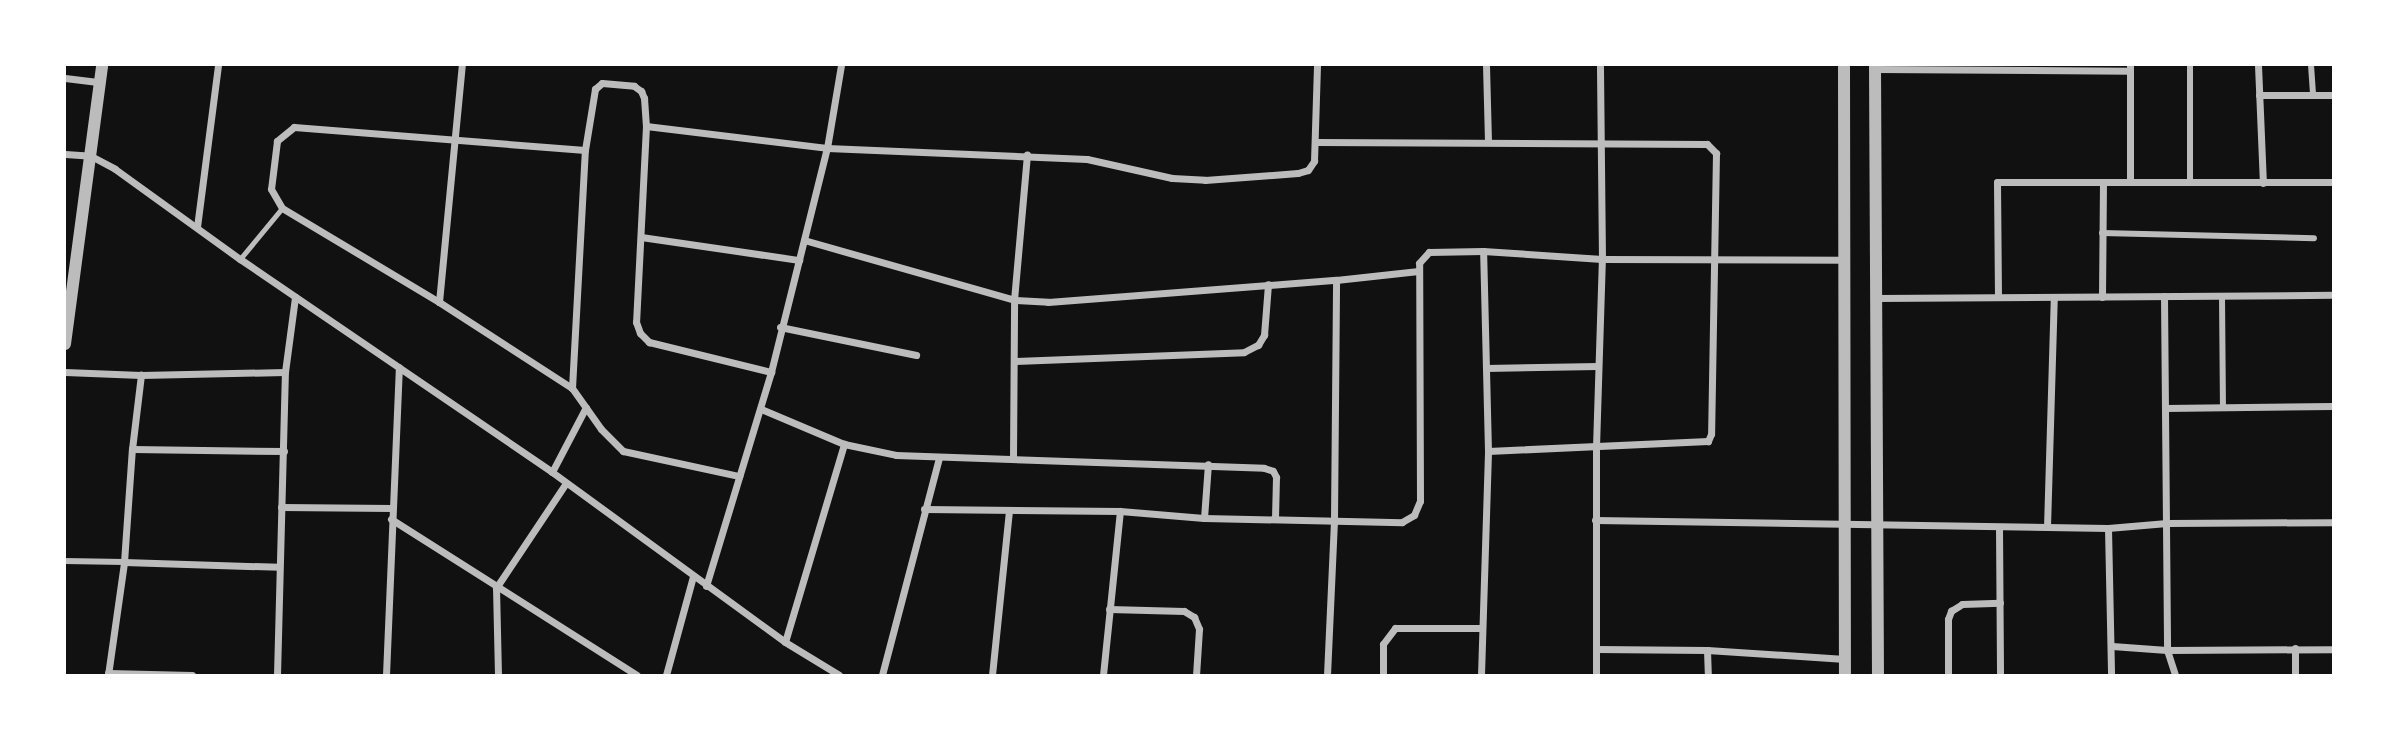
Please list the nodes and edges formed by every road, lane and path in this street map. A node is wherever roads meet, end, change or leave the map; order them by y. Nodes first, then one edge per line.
1 (102, 65) edge
2 (218, 65) edge
3 (462, 65) edge
4 (841, 65) edge
5 (1317, 65) edge
6 (1486, 65) edge
7 (1600, 65) edge
8 (1844, 65) edge
9 (2190, 65) edge
10 (2258, 65) edge
11 (2311, 65) edge
12 (1875, 67) edge
13 (2026, 67) edge
14 (2130, 68) edge
15 (65, 78) edge
16 (100, 82) junction
17 (2259, 95) junction
18 (2313, 95) junction
19 (2333, 95) edge
20 (646, 127) junction
21 (454, 141) junction
22 (1316, 142) junction
23 (1488, 142) junction
24 (1601, 142) junction
25 (827, 148) junction
26 (585, 150) junction
27 (65, 154) edge
28 (1027, 155) junction
29 (91, 156) junction
30 (2103, 182) junction
31 (2333, 182) edge
32 (2130, 183) junction
33 (2190, 183) junction
34 (2263, 183) junction
35 (282, 208) junction
36 (197, 227) junction
37 (2102, 233) junction
38 (641, 237) junction
39 (2314, 238) dead end
40 (804, 240) junction
41 (1483, 251) junction
42 (1602, 259) junction
43 (1716, 259) junction
44 (240, 260) junction
45 (799, 260) junction
46 (1844, 260) junction
47 (1419, 271) junction
48 (1336, 280) junction
49 (1268, 285) junction
50 (2333, 295) edge
51 (2164, 296) junction
52 (2222, 296) junction
53 (295, 297) junction
54 (1998, 297) junction
55 (2054, 297) junction
56 (2102, 297) junction
57 (1876, 298) junction
58 (1014, 300) junction
59 (439, 302) junction
60 (780, 327) junction
61 (65, 344) edge
62 (916, 355) dead end
63 (1014, 361) junction
64 (1598, 366) junction
65 (400, 367) junction
66 (1486, 368) junction
67 (65, 372) edge
68 (285, 372) junction
69 (771, 372) junction
70 (141, 375) junction
71 (572, 388) junction
72 (2333, 406) edge
73 (586, 407) junction
74 (2165, 408) junction
75 (2223, 408) junction
76 (761, 409) junction
77 (844, 444) junction
78 (1596, 447) junction
79 (132, 449) junction
80 (284, 451) junction
81 (1488, 451) junction
82 (939, 457) junction
83 (1013, 458) junction
84 (1208, 464) junction
85 (552, 472) junction
86 (739, 476) junction
87 (566, 483) junction
88 (281, 507) junction
89 (392, 508) junction
90 (924, 509) junction
91 (1009, 511) junction
92 (1120, 511) junction
93 (1204, 518) junction
94 (391, 519) junction
95 (1275, 519) junction
96 (1334, 519) junction
97 (1595, 520) junction
98 (1877, 522) junction
99 (2333, 522) edge
100 (1844, 523) junction
101 (2167, 523) junction
102 (1999, 527) junction
103 (2047, 527) junction
104 (2108, 528) junction
105 (65, 561) edge
106 (124, 562) junction
107 (279, 567) junction
108 (693, 576) junction
109 (706, 586) junction
110 (496, 588) junction
111 (2000, 603) junction
112 (1110, 609) junction
113 (1480, 628) junction
114 (785, 642) junction
115 (2112, 646) junction
116 (2295, 648) junction
117 (1595, 649) junction
118 (2333, 649) edge
119 (1707, 650) junction
120 (2167, 650) junction
121 (1845, 659) junction
122 (108, 674) edge
123 (192, 675) edge
124 (277, 675) edge
125 (386, 675) edge
126 (498, 675) edge
127 (637, 675) edge
128 (666, 675) edge
129 (839, 675) edge
130 (882, 675) edge
131 (992, 675) edge
132 (1103, 675) edge
133 (1196, 675) edge
134 (1327, 675) edge
135 (1382, 675) edge
136 (1481, 675) edge
137 (1596, 675) edge
138 (1708, 675) edge
139 (1845, 675) edge
140 (1878, 675) edge
141 (1948, 675) edge
142 (2000, 675) edge
143 (2111, 675) edge
144 (2175, 675) edge
145 (2295, 675) edge

1 - 16 street
2 - 36 street
3 - 21 street
4 - 25 street
5 - 22 street
6 - 23 street
7 - 24 street
8 - 46 street
9 - 33 street
10 - 17 street
11 - 18 street
12 - 13 street
12 - 57 street
13 - 14 street
14 - 32 street
15 - 16 street
16 - 29 street
17 - 18 street
17 - 34 street
18 - 19 street
20 - 25 street
20 - 26 street
20 - 38 street
21 - 26 street
21 - 35 street
21 - 59 street
22 - 23 street
22 - 28 street
23 - 24 street
24 - 42 street
24 - 43 street
25 - 28 street
25 - 40 street
26 - 71 street
27 - 29 street
28 - 58 street
29 - 36 street
29 - 61 street
30 - 32 street
30 - 37 street
30 - 54 street
31 - 34 street
32 - 33 street
33 - 34 street
35 - 44 lane
35 - 59 street
36 - 44 street
37 - 39 street
37 - 56 street
38 - 45 street
38 - 69 street
40 - 45 street
40 - 58 street
41 - 42 street
41 - 47 street
41 - 66 street
42 - 43 street
42 - 64 street
43 - 46 street
43 - 78 street
44 - 53 street
45 - 60 street
46 - 100 street
47 - 48 street
47 - 96 street
48 - 49 street
48 - 96 street
49 - 58 street
49 - 63 street
50 - 52 street
51 - 52 street
51 - 56 street
51 - 74 street
52 - 75 street
53 - 65 street
53 - 68 street
54 - 55 street
54 - 57 street
55 - 56 street
55 - 103 street
57 - 98 street
58 - 63 street
59 - 71 street
60 - 62 street
60 - 69 street
63 - 83 street
64 - 66 street
64 - 78 street
65 - 85 street
65 - 89 street
66 - 81 street
67 - 70 street
68 - 70 street
68 - 80 street
69 - 76 street
70 - 79 street
71 - 73 street
72 - 75 street
73 - 85 street
73 - 86 street
74 - 75 street
74 - 101 street
76 - 77 street
76 - 86 street
77 - 82 street
77 - 114 street
78 - 81 street
78 - 97 street
79 - 80 street
79 - 106 street
80 - 88 street
81 - 113 street
82 - 83 street
82 - 90 street
83 - 84 street
84 - 93 street
84 - 95 street
85 - 87 street
86 - 109 street
87 - 108 street
87 - 110 street
88 - 89 street
88 - 107 street
89 - 94 street
90 - 91 street
90 - 130 street
91 - 92 street
91 - 131 street
92 - 93 street
92 - 112 street
93 - 95 street
94 - 110 street
94 - 125 street
95 - 96 street
96 - 134 street
97 - 100 street
97 - 117 street
98 - 100 street
98 - 102 street
98 - 140 street
99 - 101 street
100 - 121 street
101 - 104 street
101 - 120 street
102 - 103 street
102 - 111 street
103 - 104 street
104 - 115 street
105 - 106 street
106 - 107 street
106 - 122 street
107 - 124 street
108 - 109 street
108 - 128 street
109 - 114 street
110 - 126 street
110 - 127 street
111 - 141 street
111 - 142 street
112 - 132 street
112 - 133 street
113 - 135 street
113 - 136 street
114 - 129 street
115 - 120 street
115 - 143 street
116 - 118 street
116 - 120 street
116 - 145 street
117 - 119 street
117 - 137 street
119 - 121 street
119 - 138 street
120 - 144 street
121 - 139 street
122 - 123 street

